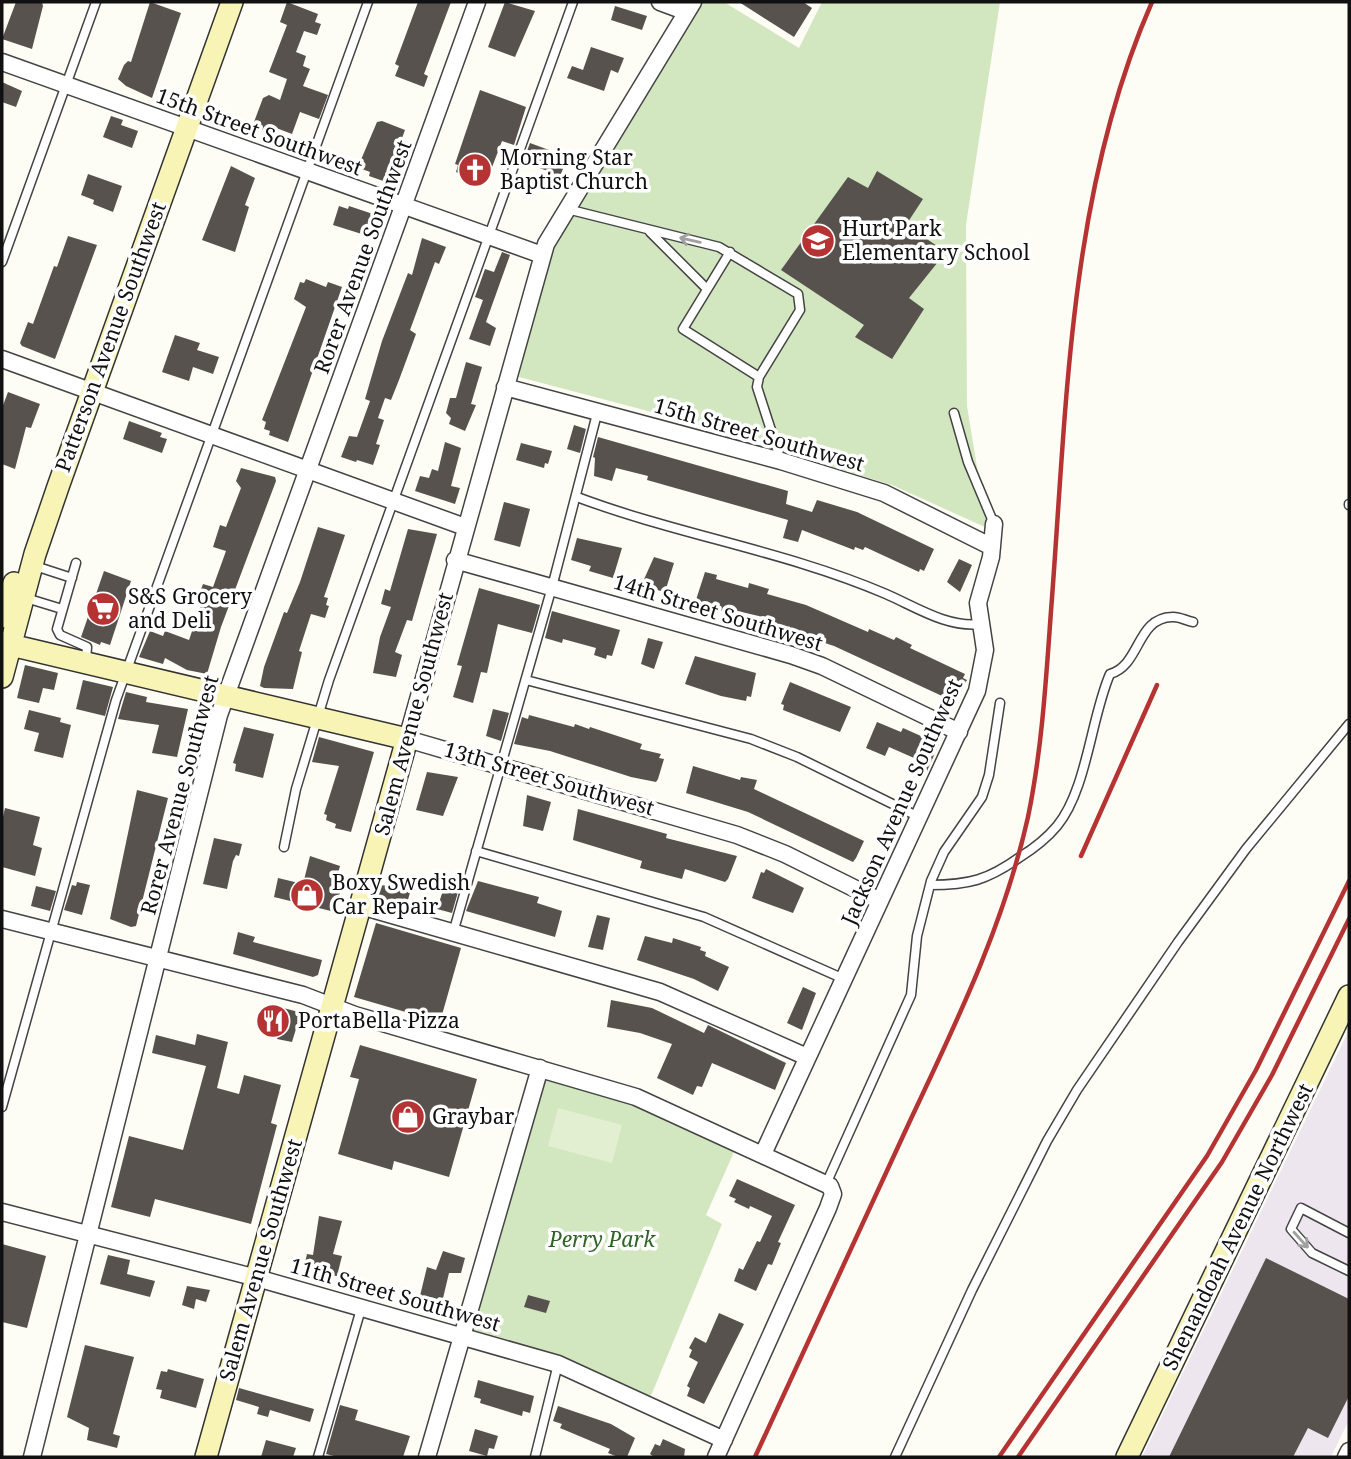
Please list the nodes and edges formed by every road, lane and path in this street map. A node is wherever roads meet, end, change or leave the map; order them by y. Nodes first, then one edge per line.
1 (96, 2) edge
2 (232, 2) edge
3 (368, 2) edge
4 (477, 2) edge
5 (573, 2) edge
6 (660, 2) edge
7 (690, 7) edge
8 (2, 62) edge
9 (65, 85) junction
10 (186, 129) junction
11 (306, 171) junction
12 (403, 206) junction
13 (567, 209) junction
14 (648, 231) junction
15 (490, 237) junction
16 (730, 252) junction
17 (542, 256) junction
18 (2, 262) edge
19 (708, 289) junction
20 (2, 359) edge
21 (759, 377) junction
22 (505, 387) junction
23 (91, 392) junction
24 (598, 410) junction
25 (954, 413) dead end
26 (213, 436) junction
27 (781, 461) junction
28 (308, 471) junction
29 (577, 497) junction
30 (395, 502) junction
31 (994, 524) joint
32 (465, 527) junction
33 (40, 540) junction
34 (992, 547) junction
35 (456, 560) junction
36 (76, 563) dead end
37 (32, 565) junction
38 (72, 578) junction
39 (552, 587) junction
40 (23, 597) junction
41 (62, 609) junction
42 (2, 617) edge
43 (1193, 622) dead end
44 (981, 624) junction
45 (6, 644) edge
46 (85, 664) junction
47 (126, 674) junction
48 (2, 677) edge
49 (526, 680) junction
50 (225, 697) junction
51 (1000, 703) dead end
52 (318, 719) junction
53 (1349, 724) edge
54 (959, 732) junction
55 (407, 739) junction
56 (500, 766) junction
57 (919, 817) junction
58 (284, 846) dead end
59 (476, 851) junction
60 (930, 885) junction
61 (880, 901) junction
62 (362, 906) junction
63 (2, 919) edge
64 (51, 931) junction
65 (453, 934) junction
66 (158, 956) junction
67 (844, 979) junction
68 (1349, 996) edge
69 (334, 1007) junction
70 (807, 1057) junction
71 (540, 1068) junction
72 (2, 1107) edge
73 (763, 1154) junction
74 (826, 1184) junction
75 (2, 1212) edge
76 (1349, 1233) edge
77 (90, 1234) junction
78 (1349, 1270) edge
79 (257, 1278) junction
80 (360, 1309) junction
81 (463, 1337) junction
82 (558, 1364) junction
83 (724, 1440) junction
84 (1349, 1451) edge
85 (32, 1457) edge
86 (206, 1457) edge
87 (318, 1457) edge
88 (427, 1457) edge
89 (535, 1457) edge
90 (716, 1457) edge
91 (895, 1457) edge
92 (1126, 1457) edge
93 (1346, 1457) edge

1 - 9 lane
2 - 10 street, Patterson Avenue Southwest
3 - 11 lane
4 - 12 street, Rorer Avenue Southwest
5 - 15 lane
6 - 7 street
7 - 13 street, Salem Avenue Southwest
8 - 9 street, 15th Street Southwest
9 - 10 street, 15th Street Southwest
9 - 18 lane
10 - 11 street, 15th Street Southwest
10 - 23 street, Patterson Avenue Southwest
11 - 12 street, 15th Street Southwest
11 - 26 lane
12 - 15 street, 15th Street Southwest
12 - 28 street, Rorer Avenue Southwest
13 - 14 lane
13 - 17 street, Salem Avenue Southwest
16 -> 14 lane
14 - 19 lane
15 - 17 street, 15th Street Southwest
15 - 30 lane
16 - 19 lane
16 - 21 lane
17 - 22 street, Salem Avenue Southwest
19 - 21 lane
20 - 23 street
21 - 27 lane
22 - 24 street, 15th Street Southwest
22 - 32 street, Salem Avenue Southwest
23 - 26 street
23 - 33 street, Patterson Avenue Southwest
24 - 27 street, 15th Street Southwest
24 - 29 lane
25 - 31 lane, Jackson Avenue Southwest
26 - 28 street
26 - 47 lane
27 - 34 street, 15th Street Southwest
28 - 30 street
28 - 50 street, Rorer Avenue Southwest
29 - 39 lane
29 - 44 lane
30 - 32 street
30 - 52 lane
31 - 34 street, Jackson Avenue Southwest
32 - 35 street, Salem Avenue Southwest
33 - 37 street, Patterson Avenue Southwest
33 - 42 street
34 - 44 street, Jackson Avenue Southwest
35 - 39 street, 14th Street Southwest
35 - 55 street, Salem Avenue Southwest
36 - 38 lane
37 - 38 lane
37 - 40 street, Patterson Avenue Southwest
38 - 41 lane
39 - 49 lane
39 - 54 street, 14th Street Southwest
40 - 41 lane
40 - 45 street, Patterson Avenue Southwest
41 - 46 lane
43 - 60 lane
44 - 54 street, Jackson Avenue Southwest
45 - 46 street, 13th Street Southwest
45 - 48 street, Patterson Avenue Southwest
46 - 47 street, 13th Street Southwest
47 - 50 street, 13th Street Southwest
47 - 64 lane
49 - 56 lane
49 - 57 lane
50 - 52 street, 13th Street Southwest
50 - 66 street, Rorer Avenue Southwest
51 - 60 lane
52 - 55 street, 13th Street Southwest
52 - 58 lane
53 - 91 lane
54 - 57 street, Jackson Avenue Southwest
55 - 56 street, 13th Street Southwest
55 - 62 street, Salem Avenue Southwest
56 - 59 lane
56 - 61 street, 13th Street Southwest
57 - 61 street, Jackson Avenue Southwest
59 - 65 lane
59 - 67 lane
60 - 74 lane
61 - 67 street, Jackson Avenue Southwest
62 - 65 street
62 - 69 street, Salem Avenue Southwest
63 - 64 street
64 - 66 street
64 - 72 lane
65 - 70 street
66 - 69 street
66 - 77 street, Rorer Avenue Southwest
67 - 70 street, Jackson Avenue Southwest
68 - 92 street, Shenandoah Avenue Northwest
69 - 71 street
69 - 79 street, Salem Avenue Southwest
70 - 73 street, Jackson Avenue Southwest
71 - 73 street
71 - 81 street
73 - 74 street
74 - 83 street
75 - 77 street, 11th Street Southwest
76 -> 78 lane
77 - 79 street, 11th Street Southwest
77 - 85 street, Rorer Avenue Southwest
79 - 80 street, 11th Street Southwest
79 - 86 street, Salem Avenue Southwest
80 - 81 street, 11th Street Southwest
80 - 87 lane
81 - 82 street, 11th Street Southwest
81 - 88 street
82 - 83 street, 11th Street Southwest
82 - 89 lane
83 - 90 street
84 - 93 street

